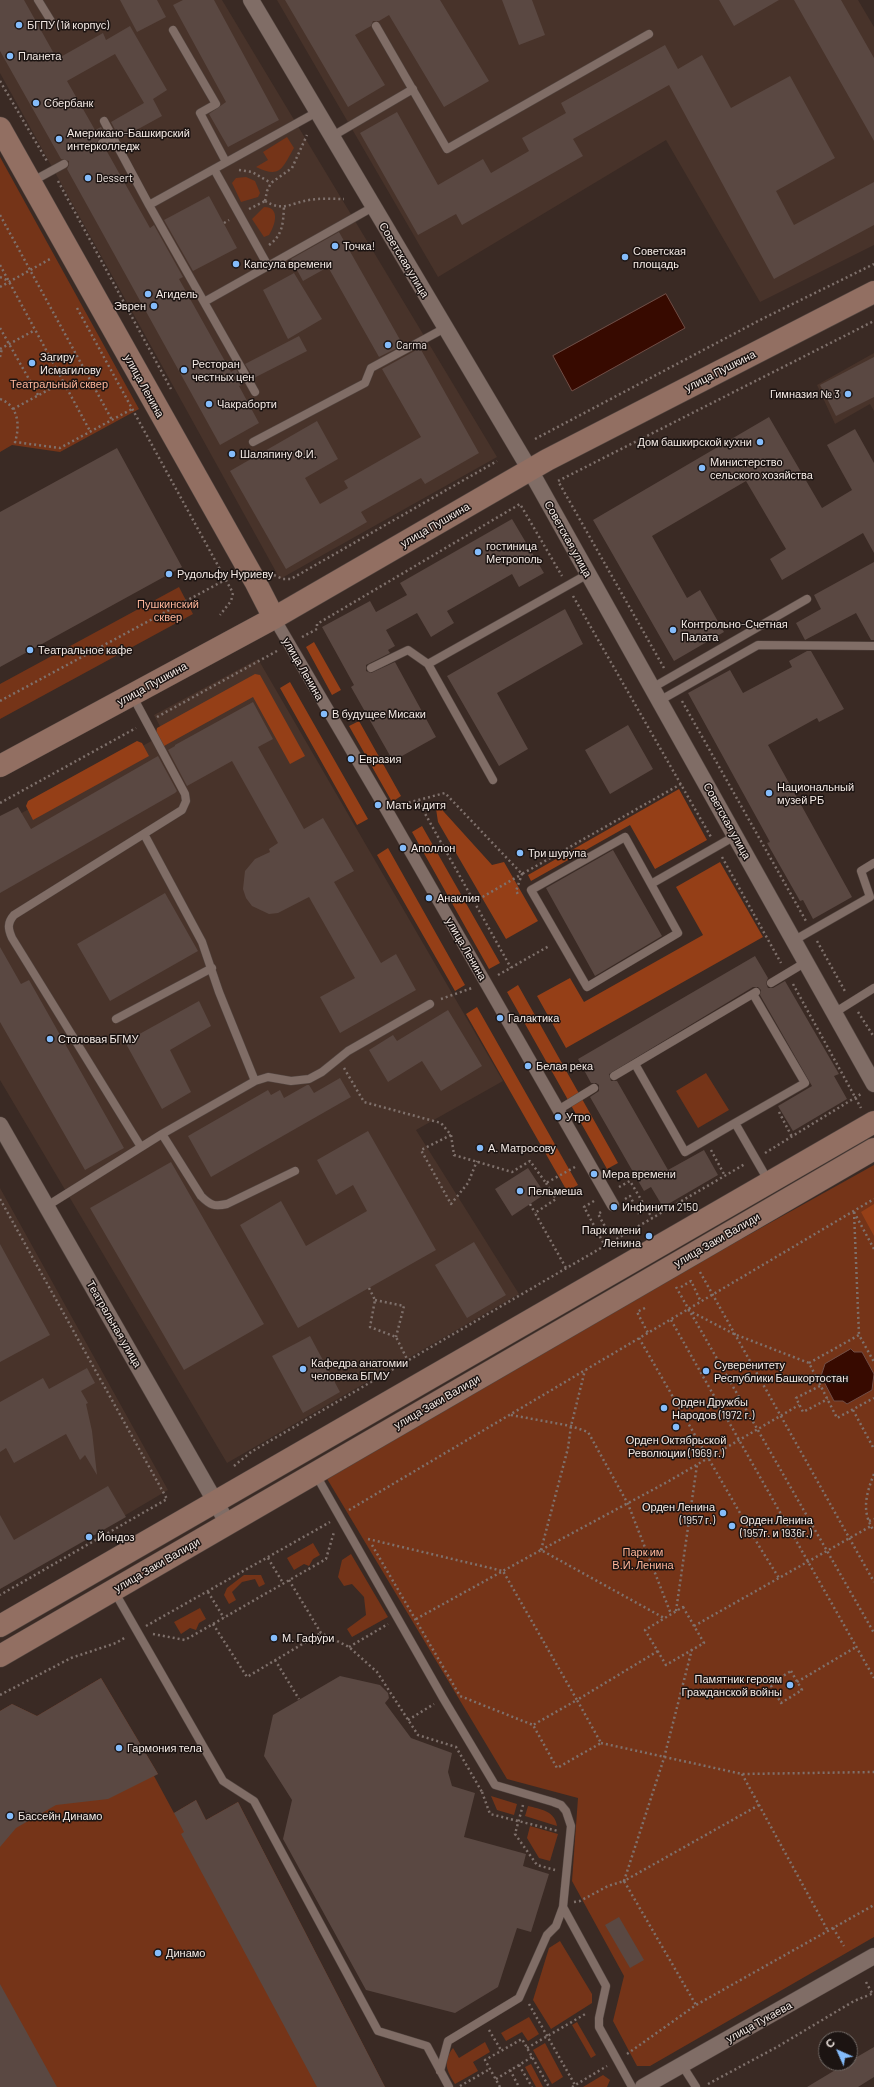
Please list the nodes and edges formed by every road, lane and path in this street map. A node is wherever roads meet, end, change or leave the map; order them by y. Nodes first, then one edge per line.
1 (38, 0) edge
2 (251, 0) edge
3 (51, 21) dead end
4 (376, 26) dead end
5 (174, 30) dead end
6 (649, 34) dead end
7 (0, 81) edge
8 (413, 89) junction
9 (317, 112) junction
10 (104, 121) dead end
11 (307, 135) dead end
12 (113, 137) junction
13 (331, 137) junction
14 (3, 139) edge
15 (102, 143) dead end
16 (226, 162) junction
17 (64, 164) dead end
18 (214, 169) junction
19 (237, 169) dead end
20 (52, 170) junction
21 (31, 182) junction
22 (271, 183) junction
23 (344, 199) dead end
24 (149, 205) junction
25 (284, 207) junction
26 (373, 207) junction
27 (0, 215) edge
28 (264, 249) dead end
29 (50, 259) dead end
30 (874, 264) edge
31 (0, 265) edge
32 (268, 266) junction
33 (30, 270) junction
34 (0, 277) edge
35 (9, 282) junction
36 (0, 286) edge
37 (874, 292) edge
38 (204, 302) junction
39 (874, 321) edge
40 (0, 328) edge
41 (445, 328) junction
42 (35, 330) junction
43 (9, 344) junction
44 (1, 348) edge
45 (0, 357) edge
46 (63, 382) junction
47 (173, 392) dead end
48 (255, 392) dead end
49 (38, 396) junction
50 (0, 399) edge
51 (13, 409) junction
52 (112, 420) junction
53 (90, 432) junction
54 (535, 439) dead end
55 (253, 442) dead end
56 (497, 461) dead end
57 (530, 470) junction
58 (271, 573) dead end
59 (588, 574) junction
60 (225, 580) junction
61 (567, 585) junction
62 (807, 599) dead end
63 (220, 615) dead end
64 (274, 618) junction
65 (289, 644) junction
66 (874, 646) edge
67 (428, 664) junction
68 (371, 668) dead end
69 (669, 678) junction
70 (676, 691) junction
71 (132, 695) junction
72 (656, 695) junction
73 (0, 701) edge
74 (0, 766) edge
75 (493, 780) dead end
76 (681, 784) junction
77 (418, 801) junction
78 (386, 809) junction
79 (144, 834) junction
80 (735, 836) junction
81 (716, 846) junction
82 (874, 863) edge
83 (522, 874) junction
84 (651, 884) junction
85 (519, 897) dead end
86 (474, 902) junction
87 (811, 931) junction
88 (546, 940) dead end
89 (560, 940) junction
90 (794, 941) junction
91 (550, 946) junction
92 (806, 962) junction
93 (212, 968) junction
94 (512, 968) junction
95 (787, 974) junction
96 (485, 982) junction
97 (771, 983) dead end
98 (874, 988) edge
99 (466, 990) dead end
100 (851, 1002) junction
101 (430, 1004) joint
102 (834, 1013) junction
103 (116, 1019) dead end
104 (874, 1037) edge
105 (339, 1059) junction
106 (635, 1064) junction
107 (614, 1076) dead end
108 (255, 1081) junction
109 (874, 1084) edge
110 (594, 1088) dead end
111 (856, 1098) dead end
112 (773, 1101) junction
113 (558, 1110) junction
114 (874, 1122) edge
115 (735, 1124) junction
116 (0, 1125) edge
117 (162, 1134) junction
118 (451, 1135) junction
119 (792, 1137) dead end
120 (706, 1140) junction
121 (141, 1147) junction
122 (874, 1149) edge
123 (587, 1160) junction
124 (477, 1161) junction
125 (295, 1171) dead end
126 (725, 1176) dead end
127 (769, 1182) junction
128 (546, 1183) junction
129 (607, 1194) junction
130 (630, 1196) dead end
131 (0, 1199) edge
132 (874, 1199) edge
133 (530, 1204) dead end
134 (613, 1205) dead end
135 (46, 1206) junction
136 (854, 1212) junction
137 (535, 1213) junction
138 (598, 1214) dead end
139 (640, 1214) dead end
140 (608, 1232) dead end
141 (605, 1246) junction
142 (874, 1249) edge
143 (566, 1268) junction
144 (699, 1271) dead end
145 (675, 1285) dead end
146 (681, 1287) dead end
147 (369, 1288) dead end
148 (712, 1295) junction
149 (375, 1300) junction
150 (701, 1302) junction
151 (645, 1308) dead end
152 (688, 1310) junction
153 (671, 1320) junction
154 (648, 1333) junction
155 (734, 1334) junction
156 (859, 1335) junction
157 (396, 1337) junction
158 (639, 1338) junction
159 (407, 1360) junction
160 (874, 1362) edge
161 (809, 1363) junction
162 (585, 1370) junction
163 (820, 1386) junction
164 (874, 1398) edge
165 (828, 1399) junction
166 (799, 1405) junction
167 (853, 1410) junction
168 (510, 1415) junction
169 (780, 1416) junction
170 (571, 1426) junction
171 (757, 1429) junction
172 (739, 1440) junction
173 (874, 1449) edge
174 (708, 1458) junction
175 (697, 1465) junction
176 (234, 1466) dead end
177 (314, 1473) junction
178 (874, 1474) edge
179 (216, 1502) junction
180 (347, 1503) dead end
181 (628, 1504) junction
182 (350, 1509) junction
183 (354, 1515) dead end
184 (339, 1516) junction
185 (874, 1519) edge
186 (869, 1521) junction
187 (228, 1524) junction
188 (871, 1526) junction
189 (874, 1531) edge
190 (365, 1533) dead end
191 (333, 1537) dead end
192 (850, 1538) junction
193 (368, 1539) junction
194 (541, 1550) junction
195 (827, 1551) junction
196 (268, 1558) junction
197 (808, 1562) junction
198 (503, 1571) junction
199 (779, 1578) junction
200 (290, 1580) junction
201 (874, 1582) edge
202 (283, 1583) junction
203 (113, 1590) junction
204 (208, 1592) junction
205 (0, 1595) edge
206 (676, 1611) junction
207 (671, 1614) junction
208 (224, 1618) junction
209 (398, 1618) junction
210 (664, 1618) junction
211 (416, 1619) junction
212 (213, 1624) junction
213 (0, 1626) edge
214 (694, 1626) junction
215 (138, 1631) junction
216 (321, 1633) junction
217 (874, 1633) edge
218 (349, 1647) junction
219 (856, 1647) junction
220 (692, 1649) junction
221 (658, 1651) junction
222 (0, 1656) edge
223 (275, 1660) junction
224 (874, 1678) edge
225 (797, 1682) junction
226 (0, 1695) edge
227 (299, 1698) dead end
228 (443, 1698) junction
229 (577, 1700) junction
230 (408, 1720) junction
231 (533, 1725) junction
232 (601, 1743) junction
233 (664, 1758) junction
234 (874, 1772) edge
235 (488, 1774) junction
236 (742, 1774) junction
237 (482, 1792) junction
238 (526, 1794) junction
239 (759, 1806) junction
240 (519, 1821) junction
241 (570, 1834) junction
242 (567, 1874) junction
243 (624, 1881) junction
244 (580, 1901) dead end
245 (874, 1906) edge
246 (563, 1907) junction
247 (833, 1928) junction
248 (828, 1931) junction
249 (844, 1946) dead end
250 (874, 1956) edge
251 (866, 1982) dead end
252 (522, 1991) junction
253 (873, 1993) edge
254 (603, 2003) junction
255 (696, 2005) junction
256 (484, 2020) junction
257 (547, 2036) junction
258 (527, 2048) junction
259 (501, 2050) junction
260 (532, 2057) junction
261 (617, 2060) junction
262 (519, 2065) junction
263 (682, 2065) junction
264 (490, 2068) junction
265 (510, 2070) junction
266 (440, 2071) junction
267 (496, 2079) junction
268 (575, 2085) junction
269 (449, 2087) edge
270 (458, 2087) edge
271 (500, 2087) edge
272 (519, 2087) edge
273 (532, 2087) edge
274 (549, 2087) edge
275 (572, 2087) edge
276 (632, 2087) edge
277 (643, 2087) edge
278 (696, 2087) edge
279 (702, 2087) edge

1 - 3 lane
2 - 9 street, Советская улица
4 - 8 lane
5 - 16 lane
6 - 8 lane
7 - 20 path
8 - 13 lane
9 - 13 street, Советская улица
9 - 16 lane
10 - 12 lane
11 - 22 path
12 - 15 lane
12 - 24 lane
13 - 26 street, Советская улица
14 - 21 main road, улица Ленина
16 - 18 lane
17 - 20 lane
18 - 24 lane
18 - 32 lane
19 - 22 path
20 - 21 lane
20 - 47 path
21 - 64 main road, улица Ленина
22 - 25 path
23 - 25 path
24 - 38 lane
25 - 28 path
26 - 32 lane
26 - 41 street, Советская улица
27 - 33 path
29 - 33 path
30 - 54 path
31 - 35 path
32 - 38 lane
33 - 35 path
33 - 52 path
34 - 35 path
35 - 36 path
35 - 42 path
37 - 57 main road, улица Пушкина
38 - 48 lane
39 - 69 path
40 - 43 path
41 - 55 lane
41 - 57 street, Советская улица
42 - 43 path
42 - 46 path
43 - 44 path
43 - 49 path
44 - 45 path
46 - 49 path
46 - 53 path
49 - 51 path
50 - 51 path
51 - 53 path
52 - 53 path
52 - 60 path
56 - 58 path
57 - 59 street, Советская улица
57 - 64 main road, улица Пушкина
59 - 61 lane
59 - 72 street, Советская улица
60 - 63 path
60 - 73 path
61 - 65 path
61 - 67 lane
61 - 76 path
62 - 69 lane
64 - 65 street, улица Ленина
64 - 71 main road, улица Пушкина
65 - 78 street, улица Ленина
66 - 70 lane
67 - 68 lane
67 - 75 lane
69 - 72 lane
70 - 72 lane
70 - 87 path
71 - 74 main road, улица Пушкина
71 - 79 lane
72 - 80 street, Советская улица
76 - 81 path
76 - 83 path
77 - 78 path
77 - 83 path
77 - 86 path
78 - 96 street, улица Ленина
79 - 93 lane
79 - 121 lane
80 - 81 lane
80 - 90 street, Советская улица
81 - 84 lane
81 - 95 path
82 - 87 lane
83 - 85 path
83 - 86 path
84 - 89 lane
84 - 89 lane
86 - 94 path
87 - 90 lane
87 - 100 path
88 - 91 path
89 - 91 path
90 - 92 street, Советская улица
91 - 94 path
92 - 95 lane
92 - 102 street, Советская улица
93 - 103 lane
93 - 108 lane
94 - 96 path
95 - 97 lane
95 - 111 path
96 - 113 street, улица Ленина
98 - 100 lane
99 - 101 path
100 - 102 lane
100 - 104 path
101 - 105 lane
102 - 109 street, Советская улица
105 - 108 lane
105 - 118 path
106 - 107 lane
106 - 112 lane
106 - 120 lane
108 - 117 lane
110 - 113 lane
112 - 115 lane
112 - 119 path
113 - 123 street, улица Ленина
114 - 127 main road
115 - 120 lane
115 - 127 lane
116 - 135 street, Театральная улица
117 - 121 lane
117 - 125 lane
118 - 124 path
118 - 124 path
120 - 126 path
121 - 135 lane
122 - 177 main road, улица Заки Валиди
123 - 128 path
123 - 129 street, улица Ленина
124 - 128 path
127 - 179 main road
128 - 137 path
129 - 134 street, улица Ленина
129 - 141 path
129 - 141 path
130 - 139 path
131 - 205 path
132 - 136 path
133 - 137 path
135 - 179 street, Театральная улица
136 - 142 path
136 - 148 path
136 - 156 path
137 - 143 path
138 - 140 path
141 - 143 path
143 - 159 path
144 - 148 path
145 - 152 path
146 - 150 path
147 - 149 path
148 - 150 path
148 - 155 path
149 - 157 path
149 - 157 path
150 - 152 path
151 - 154 path
152 - 153 path
152 - 155 path
152 - 171 path
153 - 154 path
153 - 172 path
154 - 158 path
155 - 161 path
155 - 169 path
156 - 160 path
156 - 161 path
157 - 159 path
158 - 162 path
158 - 174 path
159 - 176 path
161 - 163 path
162 - 168 path
162 - 170 path
163 - 165 path
163 - 166 path
164 - 167 path
165 - 166 path
165 - 167 path
166 - 169 path
167 - 173 path
168 - 170 path
168 - 182 path
169 - 171 path
169 - 192 path
170 - 181 path
170 - 194 path
171 - 172 path
171 - 195 path
172 - 174 path
172 - 197 path
174 - 175 path
174 - 199 path
175 - 181 path
175 - 206 path
177 - 184 lane
177 - 187 main road, улица Заки Валиди
178 - 186 path
179 - 187 street, Театральная улица
179 - 213 main road
180 - 182 path
181 - 194 path
181 - 207 path
182 - 183 path
182 - 184 path
184 - 196 path
184 - 209 lane
185 - 186 path
186 - 188 path
187 - 203 main road, улица Заки Валиди
188 - 189 path
188 - 192 path
190 - 193 path
191 - 200 path
192 - 195 path
192 - 201 path
193 - 198 path
193 - 211 path
194 - 198 path
194 - 210 path
195 - 197 path
195 - 217 path
196 - 202 path
196 - 204 path
197 - 199 path
197 - 219 path
198 - 211 path
198 - 229 path
199 - 214 path
200 - 202 path
200 - 216 path
202 - 208 path
203 - 215 lane
203 - 222 main road, улица Заки Валиди
204 - 208 path
204 - 215 path
206 - 207 path
206 - 214 path
207 - 210 path
208 - 212 path
209 - 218 path
209 - 228 lane
210 - 221 path
211 - 231 path
212 - 215 path
212 - 223 path
214 - 220 path
215 - 226 path
215 - 266 lane
216 - 218 path
216 - 223 path
218 - 230 path
219 - 224 path
219 - 225 path
220 - 221 path
220 - 233 path
221 - 229 path
223 - 227 path
225 - 225 path
228 - 230 path
228 - 235 lane
229 - 231 path
229 - 232 path
230 - 237 path
231 - 232 path
232 - 233 path
233 - 236 path
233 - 243 path
234 - 236 path
235 - 237 path
235 - 238 lane
236 - 239 path
237 - 240 path
238 - 240 path
238 - 241 lane
239 - 243 path
239 - 248 path
240 - 241 path
240 - 242 path
241 - 242 lane
242 - 246 lane
243 - 244 path
243 - 255 path
245 - 247 path
246 - 252 lane
246 - 254 lane
247 - 248 path
247 - 249 path
248 - 255 path
250 - 263 street, улица Тукаева
251 - 253 path
252 - 256 lane
252 - 257 path
253 - 279 path
254 - 257 path
254 - 261 lane
255 - 261 path
256 - 259 path
256 - 266 lane
257 - 258 path
257 - 268 path
258 - 259 path
258 - 260 path
259 - 264 path
260 - 262 path
260 - 274 path
261 - 268 path
261 - 276 lane
262 - 265 path
262 - 273 path
263 - 277 street, улица Тукаева
263 - 278 lane
264 - 267 path
264 - 270 path
265 - 267 path
265 - 272 path
266 - 269 lane
267 - 271 path
268 - 275 path

